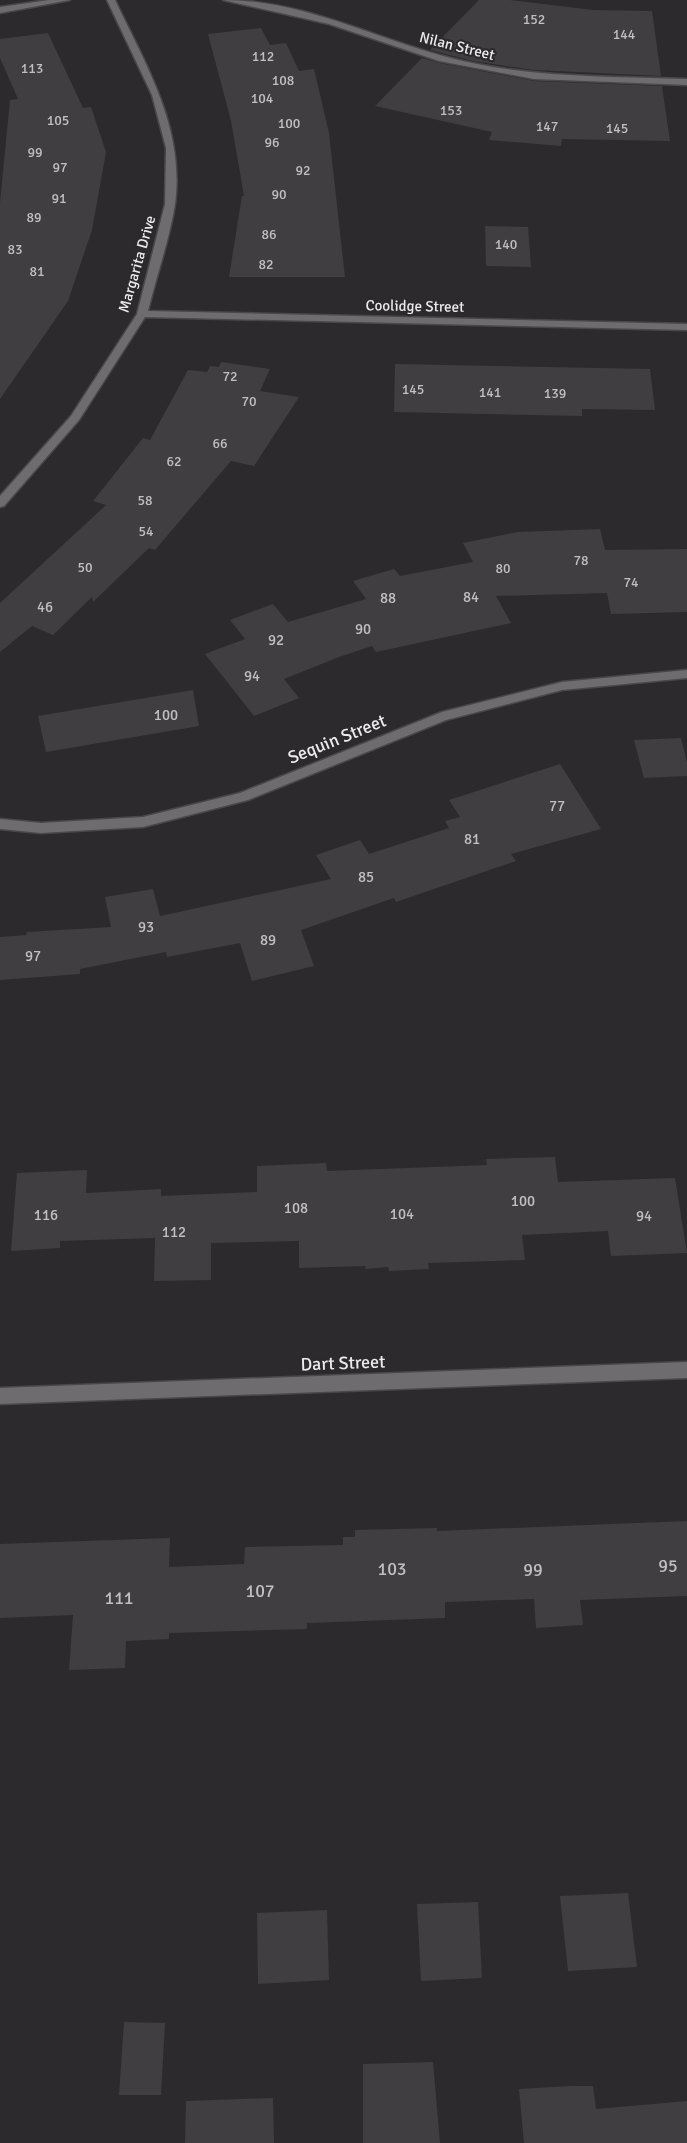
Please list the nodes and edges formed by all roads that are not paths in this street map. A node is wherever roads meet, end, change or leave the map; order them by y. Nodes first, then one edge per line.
1 (66, 0) edge
2 (111, 0) edge
3 (227, 0) edge
4 (0, 10) edge
5 (687, 82) edge
6 (142, 314) junction
7 (687, 327) edge
8 (0, 503) edge
9 (687, 674) edge
10 (0, 824) edge
11 (687, 1370) edge
12 (0, 1396) edge

1 - 4 street
2 - 6 street, Margarita Drive
3 - 5 street, Nilan Street
6 - 7 street, Coolidge Street
6 - 8 street, Margarita Drive
9 - 10 street, Sequin Street
11 - 12 street, Dart Street

